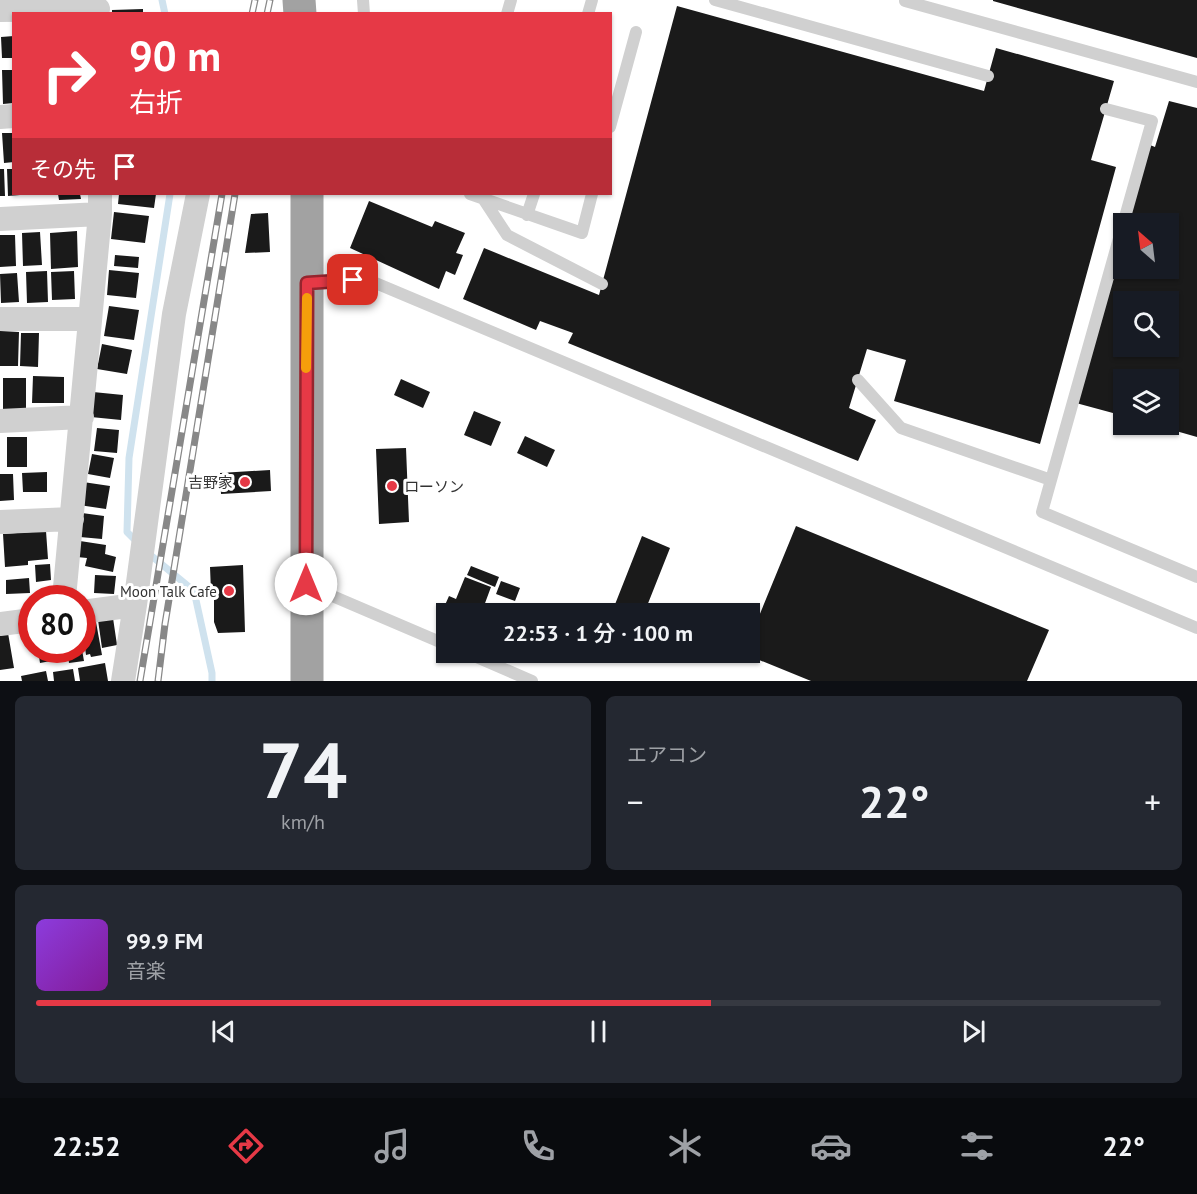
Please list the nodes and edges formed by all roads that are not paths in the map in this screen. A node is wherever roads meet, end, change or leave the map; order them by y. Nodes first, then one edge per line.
1 (715, 0) edge
2 (905, 1) edge
3 (96, 7) edge
4 (0, 10) edge
5 (636, 32) dead end
6 (988, 76) dead end
7 (1197, 82) edge
8 (1106, 109) dead end
9 (612, 120) edge
10 (198, 195) edge
11 (307, 195) edge
12 (472, 195) edge
13 (534, 195) edge
14 (592, 195) edge
15 (484, 200) junction
16 (100, 204) edge
17 (528, 215) junction
18 (0, 219) edge
19 (307, 283) junction
20 (602, 284) dead end
21 (0, 319) edge
22 (90, 319) junction
23 (858, 380) dead end
24 (81, 417) junction
25 (0, 421) edge
26 (1051, 480) junction
27 (72, 519) junction
28 (0, 522) edge
29 (1197, 577) edge
30 (306, 584) junction
31 (65, 585) edge
32 (135, 605) junction
33 (96, 610) edge
34 (18, 622) edge
35 (0, 624) edge
36 (1197, 628) edge
37 (436, 640) edge
38 (490, 663) edge
39 (123, 681) edge
40 (307, 681) edge
41 (532, 681) edge

1 - 6 lane
2 - 7 lane
3 - 4 street
5 - 9 lane
8 - 26 lane
10 - 32 street
11 - 19 highway
12 - 15 lane
13 - 17 lane
14 - 17 lane
15 - 17 lane
15 - 20 lane
16 - 18 street
16 - 22 street
19 - 30 highway
19 - 36 lane
21 - 22 street
22 - 24 street
23 - 26 lane
24 - 25 street
24 - 27 street
26 - 29 lane
27 - 28 street
27 - 31 street
30 - 37 lane
30 - 40 highway
32 - 33 street
32 - 39 street
34 - 35 street
38 - 41 lane

